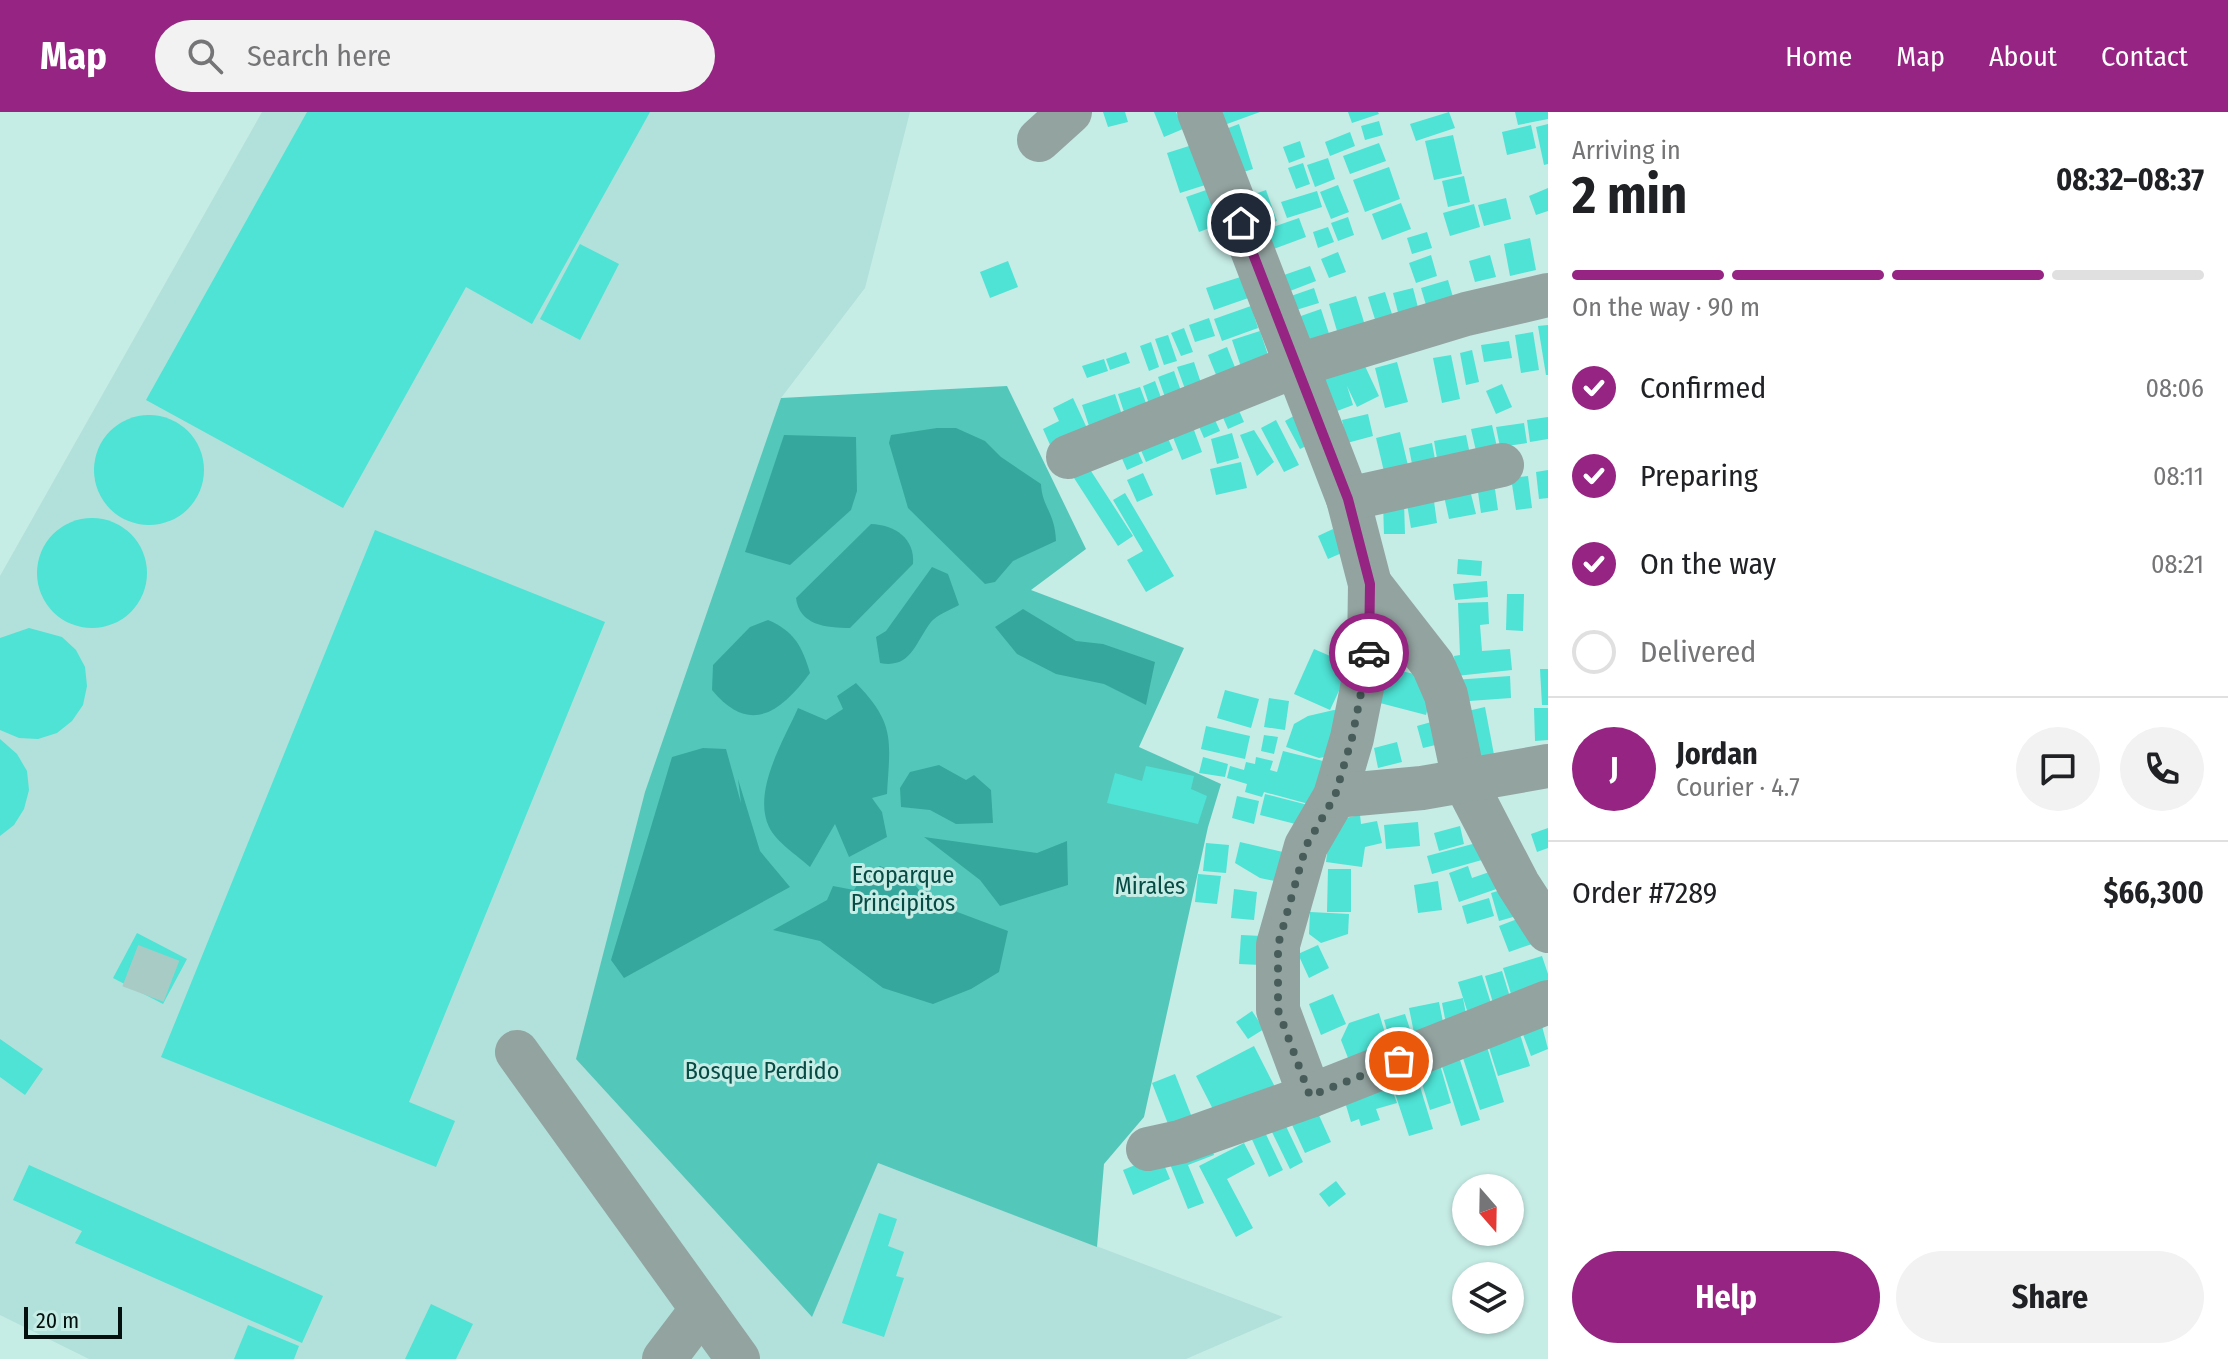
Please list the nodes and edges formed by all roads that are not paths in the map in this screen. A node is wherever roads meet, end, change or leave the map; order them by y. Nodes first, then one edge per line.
1 (1199, 112) edge
2 (1548, 295) edge
3 (1295, 366) junction
4 (1068, 457) dead end
5 (1502, 465) dead end
6 (1348, 499) junction
7 (1370, 584) junction
8 (1548, 766) edge
9 (1464, 780) junction
10 (1335, 796) junction
11 (1548, 931) edge
12 (1548, 1002) edge
13 (517, 1052) dead end
14 (1310, 1096) junction
15 (1148, 1149) dead end
16 (702, 1309) junction
17 (664, 1359) edge
18 (738, 1359) edge

1 - 3 street
2 - 3 street
3 - 4 street
3 - 6 street
5 - 6 street
6 - 7 street
7 - 9 street
7 - 10 street
8 - 9 street
9 - 10 street
9 - 11 street
10 - 14 street
12 - 14 street
13 - 16 street
14 - 15 street
16 - 17 street
16 - 18 street

